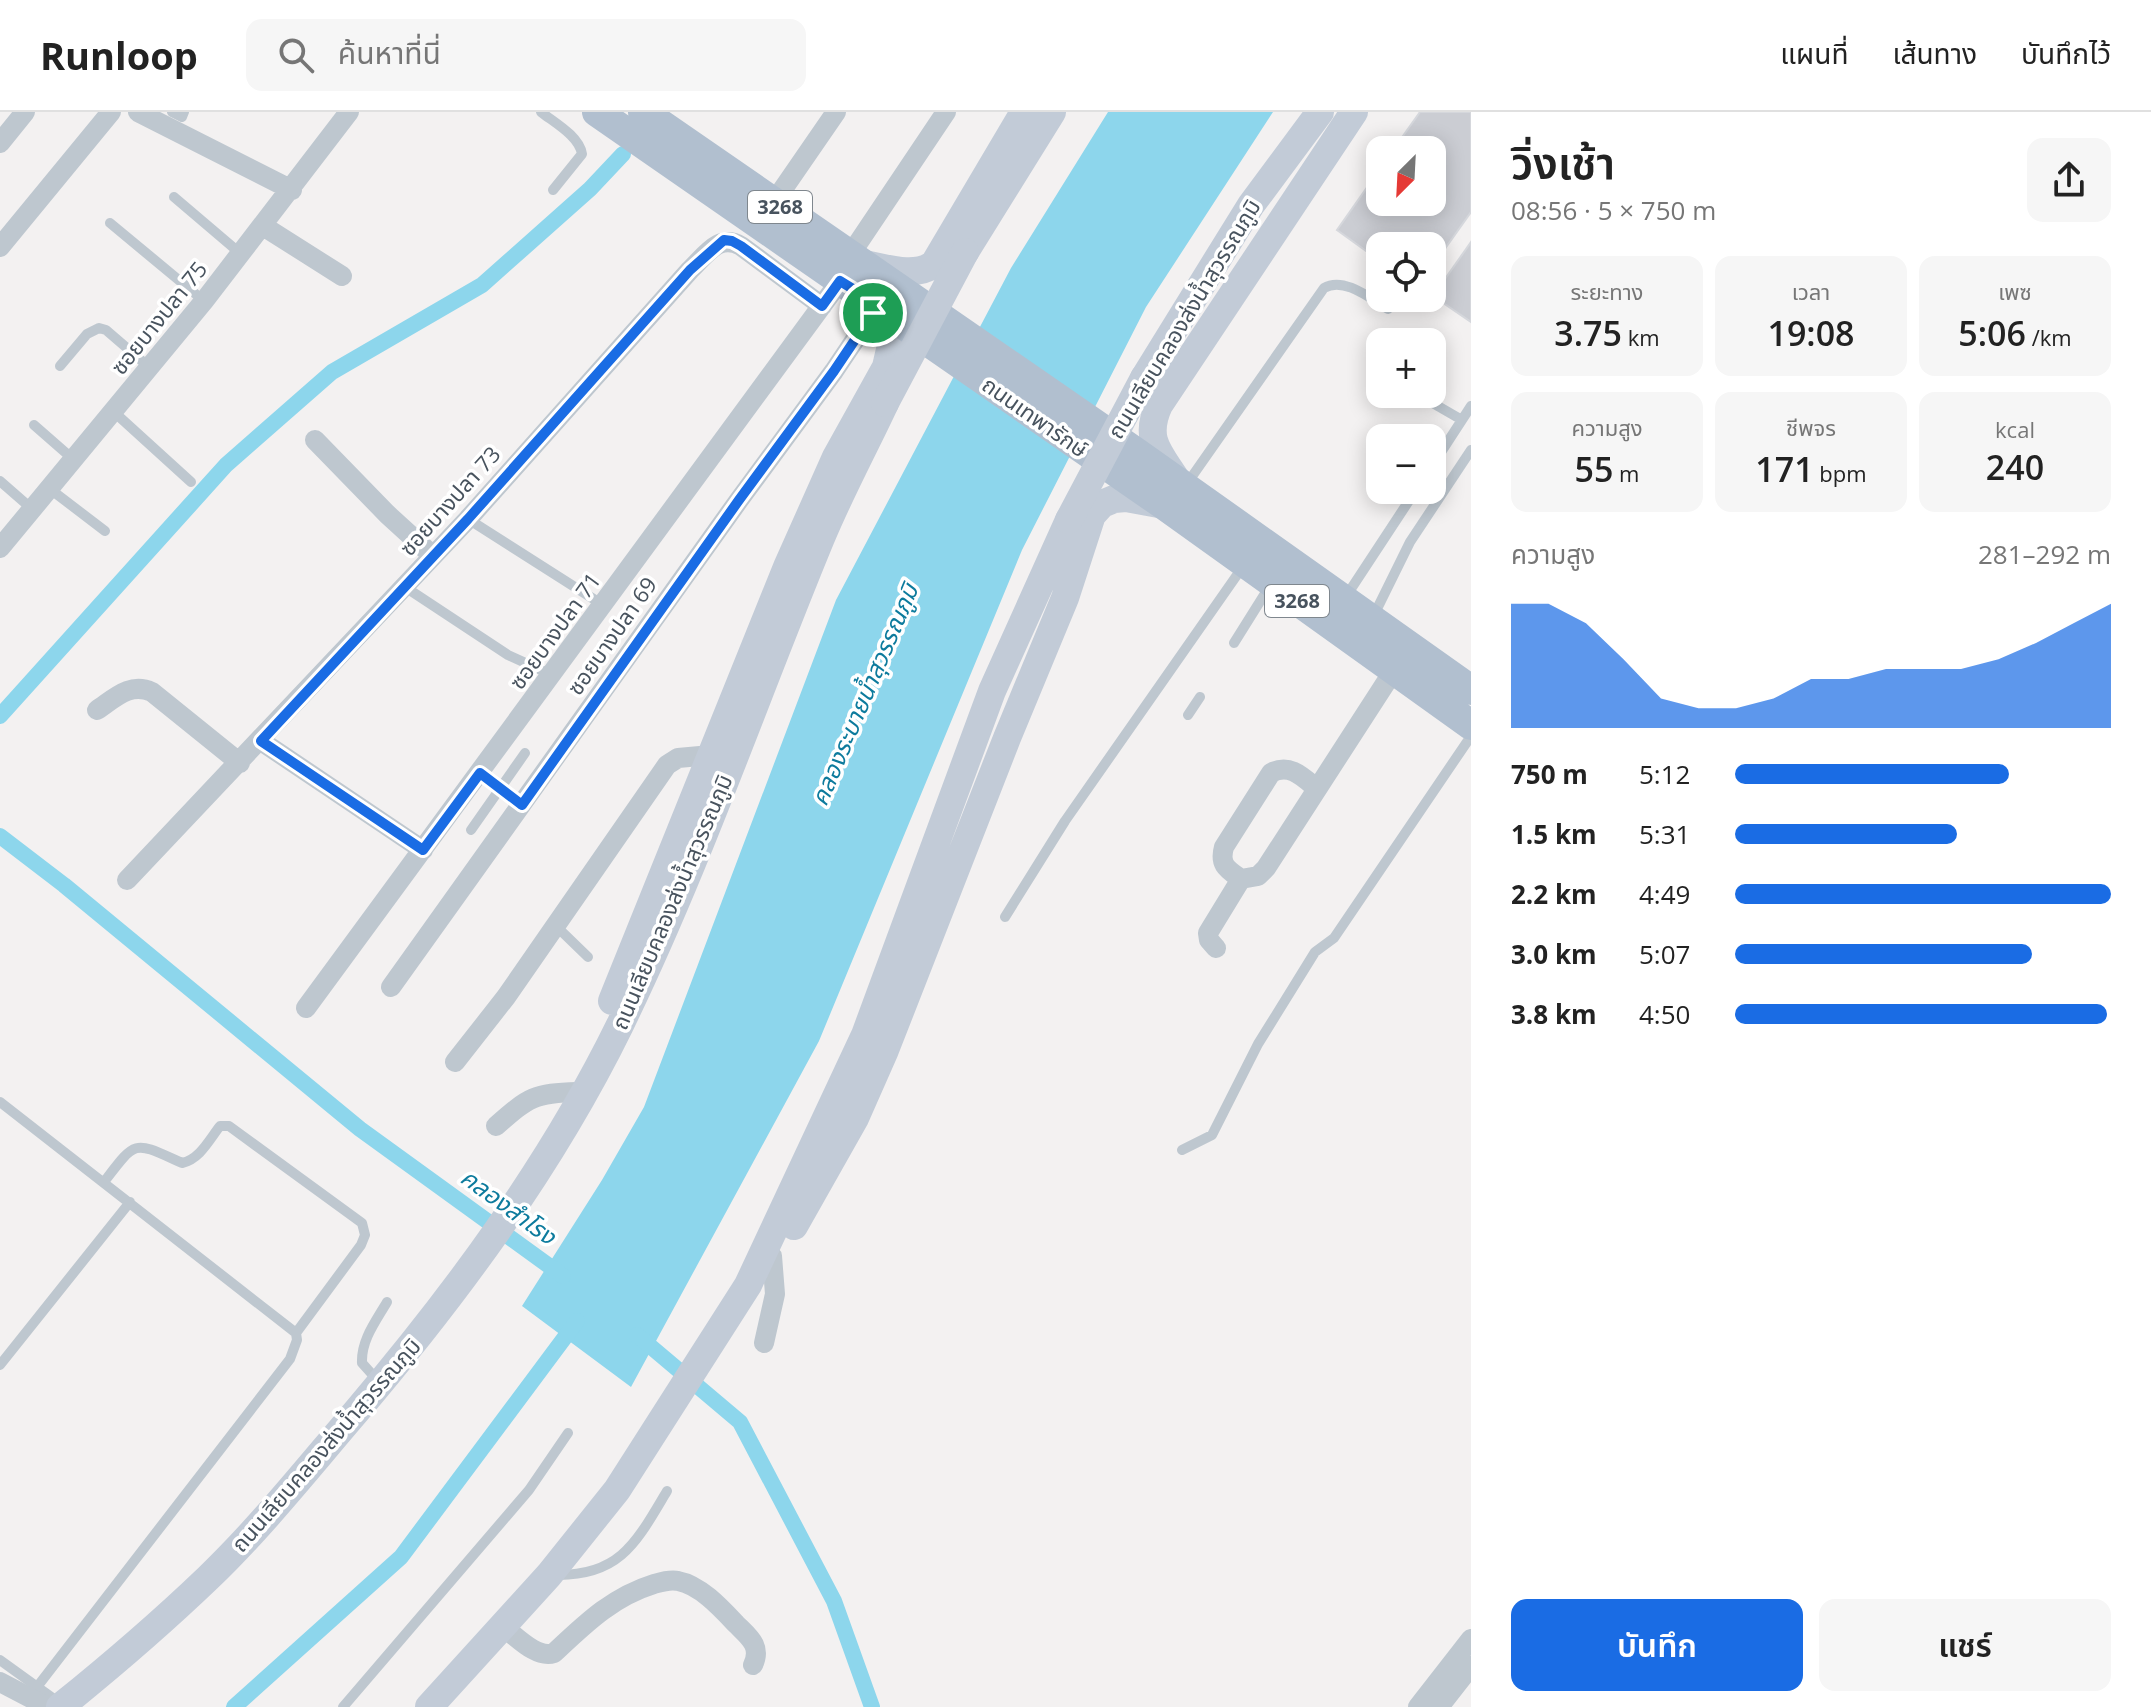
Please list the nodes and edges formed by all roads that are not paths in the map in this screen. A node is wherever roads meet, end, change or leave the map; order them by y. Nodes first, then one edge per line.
1 (25, 112) edge
2 (111, 112) edge
3 (138, 112) edge
4 (172, 112) edge
5 (184, 112) edge
6 (349, 112) edge
7 (541, 112) edge
8 (597, 112) edge
9 (643, 112) edge
10 (836, 112) edge
11 (946, 112) edge
12 (1024, 112) edge
13 (1052, 112) edge
14 (1320, 112) edge
15 (1354, 112) edge
16 (0, 143) edge
17 (292, 190) junction
18 (553, 190) dead end
19 (174, 197) dead end
20 (774, 202) junction
21 (110, 223) dead end
22 (263, 226) junction
23 (0, 247) edge
24 (241, 254) junction
25 (851, 272) junction
26 (342, 276) dead end
27 (1366, 296) edge
28 (204, 301) junction
29 (822, 306) junction
30 (873, 313) junction
31 (60, 366) dead end
32 (149, 367) junction
33 (1471, 406) edge
34 (1441, 408) edge
35 (114, 412) junction
36 (1462, 420) junction
37 (34, 425) dead end
38 (315, 440) dead end
39 (1446, 445) edge
40 (1471, 450) edge
41 (74, 460) junction
42 (0, 481) edge
43 (191, 482) dead end
44 (50, 489) junction
45 (1175, 492) junction
46 (1407, 504) edge
47 (32, 509) junction
48 (468, 519) junction
49 (105, 531) dead end
50 (0, 548) edge
51 (433, 556) junction
52 (1245, 563) junction
53 (1272, 583) junction
54 (405, 587) junction
55 (1344, 600) junction
56 (603, 605) junction
57 (1372, 620) junction
58 (1234, 643) dead end
59 (1394, 670) junction
60 (552, 675) junction
61 (1469, 684) edge
62 (1200, 697) dead end
63 (97, 710) dead end
64 (1188, 715) dead end
65 (1471, 725) edge
66 (1471, 736) edge
67 (261, 741) junction
68 (525, 753) dead end
69 (711, 755) junction
70 (240, 763) junction
71 (480, 773) junction
72 (500, 788) junction
73 (1316, 788) junction
74 (522, 805) junction
75 (471, 830) dead end
76 (423, 850) junction
77 (1241, 879) junction
78 (127, 880) dead end
79 (1005, 917) dead end
80 (556, 926) junction
81 (1216, 948) dead end
82 (588, 957) dead end
83 (391, 987) dead end
84 (306, 1008) dead end
85 (455, 1062) dead end
86 (0, 1102) edge
87 (571, 1110) junction
88 (496, 1126) dead end
89 (1182, 1150) dead end
90 (104, 1182) junction
91 (130, 1202) junction
92 (757, 1272) junction
93 (387, 1302) dead end
94 (296, 1333) junction
95 (764, 1343) dead end
96 (0, 1365) edge
97 (380, 1383) junction
98 (568, 1433) dead end
99 (667, 1491) dead end
100 (549, 1575) junction
101 (502, 1626) junction
102 (1471, 1639) edge
103 (0, 1660) edge
104 (753, 1665) dead end
105 (1471, 1666) edge
106 (0, 1682) edge
107 (37, 1687) junction
108 (57, 1706) edge
109 (343, 1707) edge
110 (429, 1707) edge
111 (1418, 1707) edge
112 (1439, 1707) edge

1 - 16 street
2 - 23 street
3 - 17 street
4 - 5 lane
6 - 17 street, ซอยบางปลา 75
7 - 18 lane
8 - 25 main road, ถนนเทพารักษ์ / 3268
9 - 20 main road, ถนนเทพารักษ์ / 3268
10 - 20 street
11 - 25 street, ซอยบางปลา 71
12 - 25 main road
13 - 87 main road, ถนนเลียบคลองส่งน้ำสุวรรณภูมิ, bridge
14 - 92 main road, ถนนเลียบคลองส่งน้ำสุวรรณภูมิ, bridge
15 - 45 main road
17 - 22 street, ซอยบางปลา 75
19 - 24 lane
20 - 25 main road, ถนนเทพารักษ์ / 3268
21 - 28 lane
22 - 24 street, ซอยบางปลา 75
22 - 26 street
24 - 28 street, ซอยบางปลา 75
25 - 29 street, ซอยบางปลา 71
25 - 30 main road
25 - 45 main road, ถนนเทพารักษ์ / 3268, bridge
27 - 45 lane
28 - 32 street, ซอยบางปลา 75
29 - 48 street, ซอยบางปลา 73
29 - 56 street, ซอยบางปลา 71
30 - 69 main road
30 - 74 street, ซอยบางปลา 69
31 - 32 lane
32 - 35 street, ซอยบางปลา 75
33 - 36 lane
34 - 36 lane
35 - 41 street, ซอยบางปลา 75
35 - 43 lane
36 - 39 lane
37 - 41 lane
38 - 51 street
40 - 57 lane
41 - 44 street, ซอยบางปลา 75
42 - 47 lane
44 - 47 street, ซอยบางปลา 75
44 - 49 lane
45 - 52 main road, ถนนเทพารักษ์ / 3268
45 - 55 main road, ถนนเทพารักษ์ / 3268
45 - 92 main road
46 - 55 lane
47 - 50 street, ซอยบางปลา 75
48 - 51 street, ซอยบางปลา 73
48 - 56 lane
51 - 54 street, ซอยบางปลา 73
52 - 53 main road, ถนนเทพารักษ์ / 3268
52 - 79 lane
53 - 58 lane
53 - 59 main road, ถนนเทพารักษ์ / 3268
54 - 60 lane
54 - 67 street, ซอยบางปลา 73
55 - 57 main road, ถนนเทพารักษ์ / 3268
56 - 60 street, ซอยบางปลา 71
57 - 61 main road, ถนนเทพารักษ์ / 3268
59 - 65 main road, ถนนเทพารักษ์ / 3268
59 - 73 street
60 - 71 street, ซอยบางปลา 71
62 - 64 lane
63 - 70 street
66 - 89 lane
67 - 70 street, ซอยบางปลา 73
67 - 76 street
68 - 72 lane
69 - 80 street
69 - 87 main road
70 - 78 street, ซอยบางปลา 73
71 - 72 lane
71 - 76 street, ซอยบางปลา 71
72 - 74 lane
72 - 75 lane
73 - 77 street
73 - 77 street
74 - 83 street, ซอยบางปลา 69
76 - 84 street, ซอยบางปลา 71
77 - 81 street
80 - 82 lane
80 - 85 street
86 - 90 lane
87 - 88 street
87 - 97 main road, ถนนเลียบคลองส่งน้ำสุวรรณภูมิ
90 - 91 lane
90 - 94 lane
91 - 94 lane
91 - 96 lane
92 - 95 street
92 - 100 main road, ถนนเลียบคลองส่งน้ำสุวรรณภูมิ
93 - 97 lane
94 - 107 lane
97 - 108 main road, ถนนเลียบคลองส่งน้ำสุวรรณภูมิ
98 - 109 lane
99 - 100 lane
100 - 101 main road, ถนนเลียบคลองส่งน้ำสุวรรณภูมิ
101 - 104 street
101 - 110 main road, ถนนเลียบคลองส่งน้ำสุวรรณภูมิ
102 - 111 street
103 - 107 lane
105 - 112 street
106 - 108 street
107 - 108 lane

